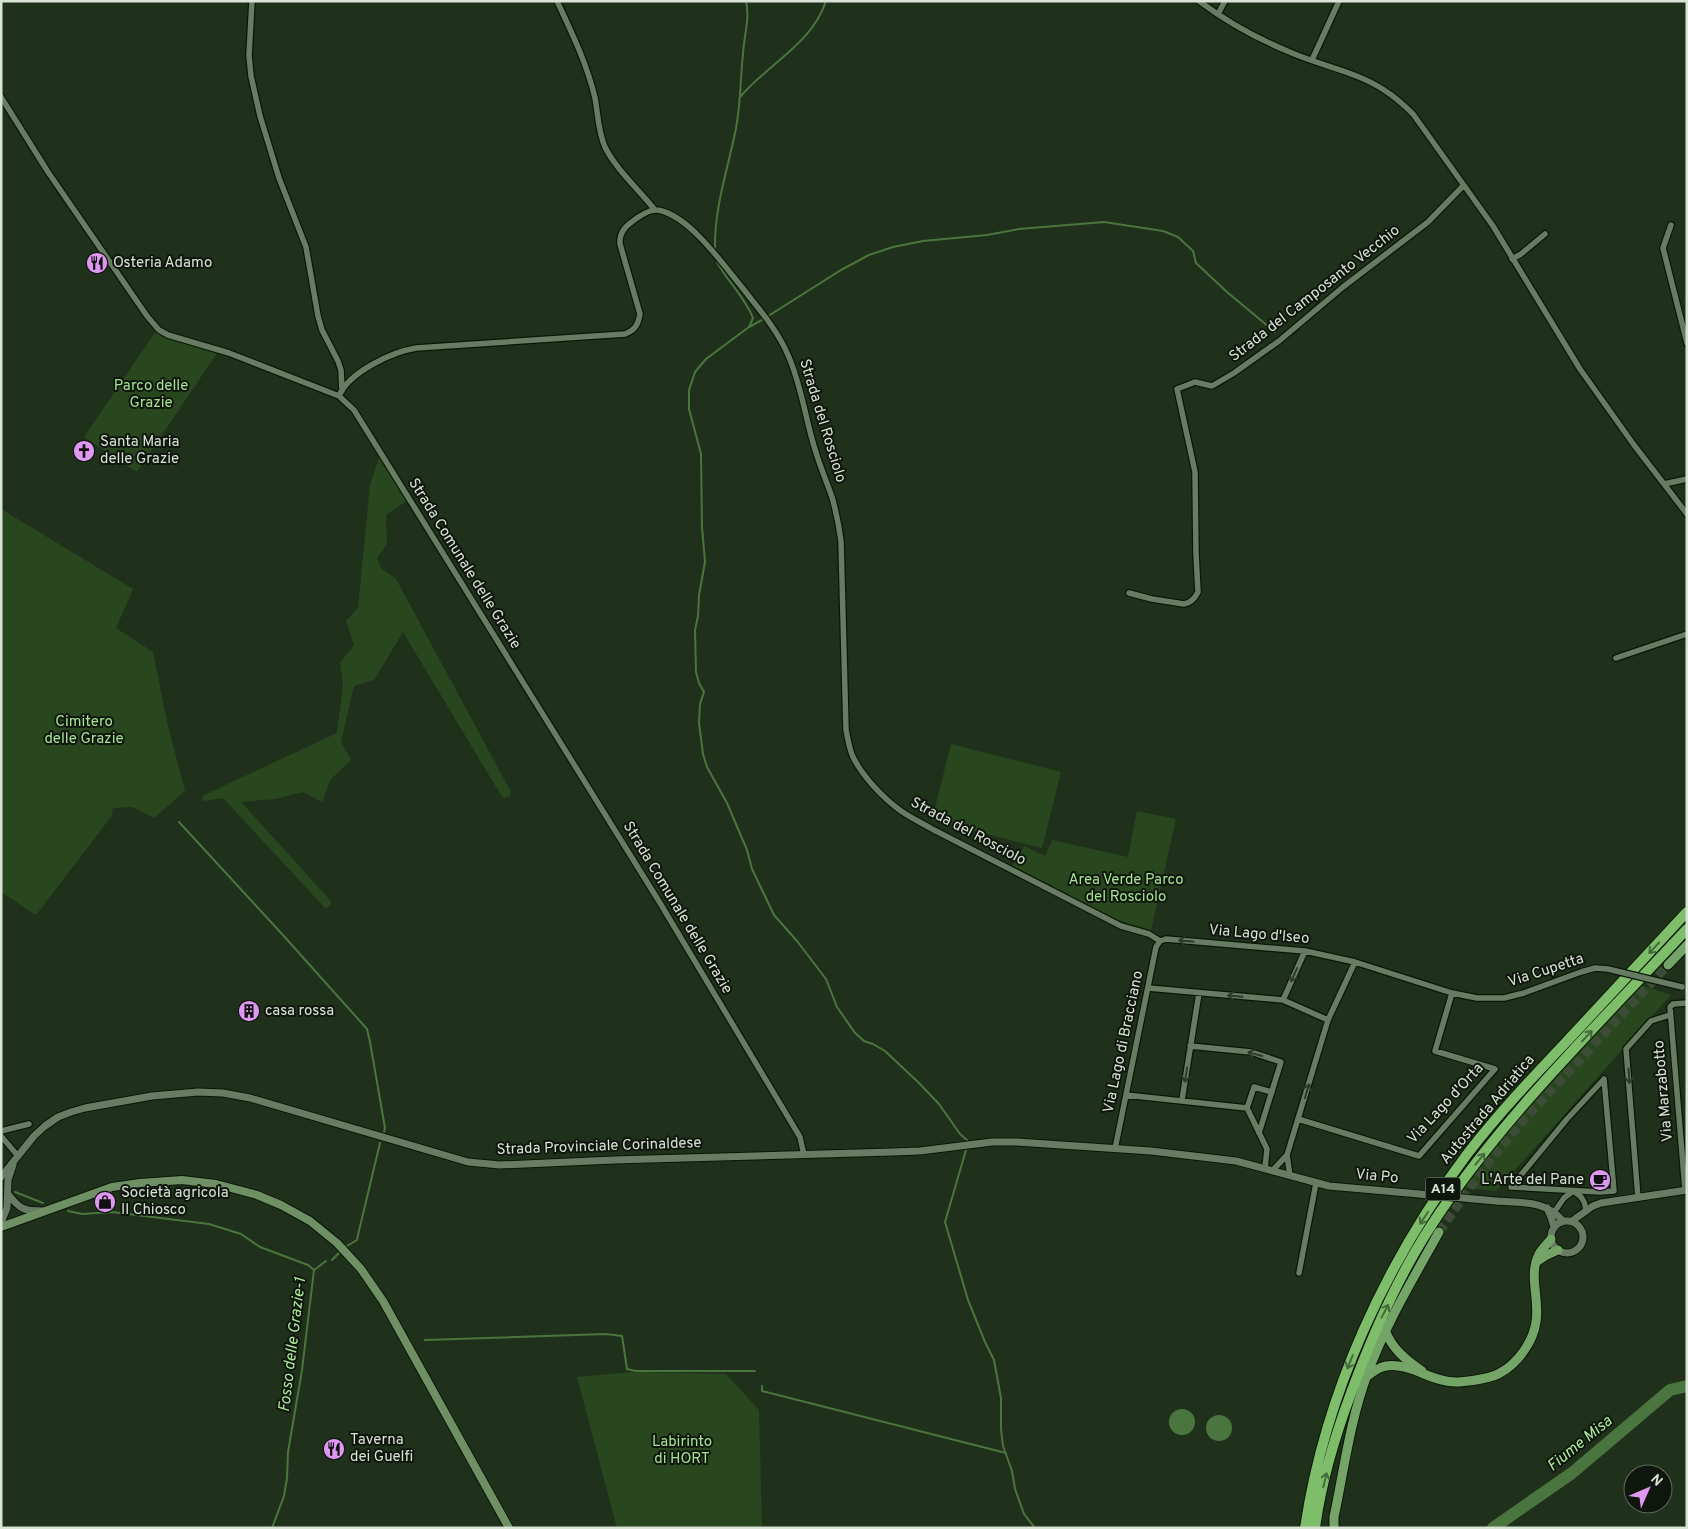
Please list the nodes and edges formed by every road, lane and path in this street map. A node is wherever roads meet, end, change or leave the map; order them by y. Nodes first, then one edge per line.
1 (252, 1) edge
2 (557, 1) edge
3 (1200, 1) edge
4 (1225, 1) edge
5 (1339, 1) edge
6 (1218, 14) junction
7 (1312, 60) junction
8 (1, 97) edge
9 (1463, 186) junction
10 (655, 210) junction
11 (1671, 225) dead end
12 (1545, 234) dead end
13 (1512, 259) junction
14 (1687, 343) edge
15 (340, 393) junction
16 (1687, 479) edge
17 (1664, 484) junction
18 (1687, 514) edge
19 (1129, 593) dead end
20 (1687, 634) edge
21 (1616, 658) dead end
22 (1687, 912) edge
23 (1687, 929) edge
24 (1160, 941) junction
25 (1687, 945) edge
26 (1305, 951) junction
27 (1355, 962) junction
28 (1668, 965) tunnel mouth
29 (1148, 988) junction
30 (1684, 988) edge
31 (1199, 993) junction
32 (1452, 993) junction
33 (1283, 1000) junction
34 (1687, 1002) edge
35 (1670, 1015) junction
36 (1328, 1020) junction
37 (1190, 1046) junction
38 (1272, 1092) junction
39 (1126, 1095) junction
40 (1182, 1100) junction
41 (1247, 1108) junction
42 (1298, 1119) junction
43 (29, 1124) dead end
44 (1, 1131) edge
45 (1259, 1133) junction
46 (1, 1136) edge
47 (1115, 1149) junction
48 (804, 1155) junction
49 (1287, 1155) junction
50 (18, 1156) junction
51 (1208, 1157) joint
52 (1265, 1168) junction
53 (1273, 1170) junction
54 (1290, 1176) junction
55 (1, 1177) edge
56 (1316, 1184) junction
57 (1686, 1190) edge
58 (1574, 1191) junction
59 (8, 1194) junction
60 (1638, 1198) junction
61 (1546, 1207) junction
62 (48, 1211) junction
63 (1555, 1211) junction
64 (1586, 1211) junction
65 (1563, 1221) junction
66 (1572, 1221) junction
67 (1, 1223) edge
68 (1, 1227) edge
69 (1554, 1227) junction
70 (1582, 1230) junction
71 (1439, 1232) tunnel mouth
72 (1551, 1239) junction
73 (1558, 1250) junction
74 (1536, 1263) junction
75 (1299, 1273) dead end
76 (1385, 1330) junction
77 (1395, 1348) junction
78 (1376, 1351) junction
79 (1385, 1366) junction
80 (1430, 1376) junction
81 (1366, 1377) junction
82 (509, 1528) edge
83 (1305, 1528) edge
84 (1315, 1528) edge
85 (1334, 1528) edge

1 - 15 street
2 - 10 street
3 - 6 street
4 - 6 street
5 - 7 street
6 - 7 street
7 - 9 street
8 - 15 street, Strada Comunale delle Grazie
9 - 13 street
9 - 19 street, Strada del Camposanto Vecchio
10 - 15 street
10 - 24 street, Strada del Rosciolo
11 - 14 street
12 - 13 street
13 - 17 street
15 - 48 street, Strada Comunale delle Grazie
16 - 17 street
17 - 18 street
20 - 21 street
22 -> 83 highway, Autostrada Adriatica / A14
84 -> 23 highway, Autostrada Adriatica / A14
26 -> 24 street, Via Lago d'Iseo
24 - 29 street, Via Lago di Bracciano
25 - 28 main road
26 - 27 street, Via Lago d'Iseo
26 -> 33 street
27 - 32 street, Via Cupetta
27 - 36 street
29 - 31 street
29 - 39 street, Via Lago di Bracciano
30 - 32 street, Via Cupetta, bridge
33 -> 31 street
31 - 37 street
32 - 42 street, Via Lago d'Orta
33 - 36 street
34 - 35 street
35 - 57 street, Via Marzabotto
35 -> 60 street
42 -> 36 street
38 -> 37 street
37 -> 40 street
38 - 41 street
38 - 45 street
39 - 40 street
39 - 47 street, Via Lago di Bracciano
40 - 41 street
41 - 45 street
42 - 49 street
43 - 44 street
45 - 52 street
46 - 50 street
47 - 48 street, Strada Provinciale Corinaldese
47 - 51 street, Strada Provinciale Corinaldese
48 - 50 street, Strada Provinciale Corinaldese
49 - 53 street
49 - 54 street
50 - 55 street, Strada Provinciale Corinaldese
50 - 59 street, Strada Provinciale Corinaldese
51 - 52 street, Via Po
52 - 53 street, Via Po
53 - 54 street, Via Po
54 - 56 street, Via Po
56 - 61 street, Via Po, bridge
56 - 75 street
57 - 60 street
58 - 58 street
58 - 63 street
58 - 64 street
59 - 62 street
59 - 67 street, Strada Provinciale Corinaldese
60 - 64 street
61 - 63 street, Via Po
61 - 69 street
62 - 68 main road
62 - 82 main road
63 - 65 street, Via Po
64 - 66 street
64 - 70 street
65 - 66 street
65 - 69 street
66 - 70 street
69 - 72 street
70 - 73 street
71 - 76 main road
72 - 73 street
72 - 74 main road
73 - 74 main road
74 - 80 main road
76 - 77 main road
76 - 78 main road
77 - 78 main road
77 - 80 main road
78 - 79 main road
78 - 81 main road
79 - 80 main road
79 - 81 main road
81 - 85 main road

